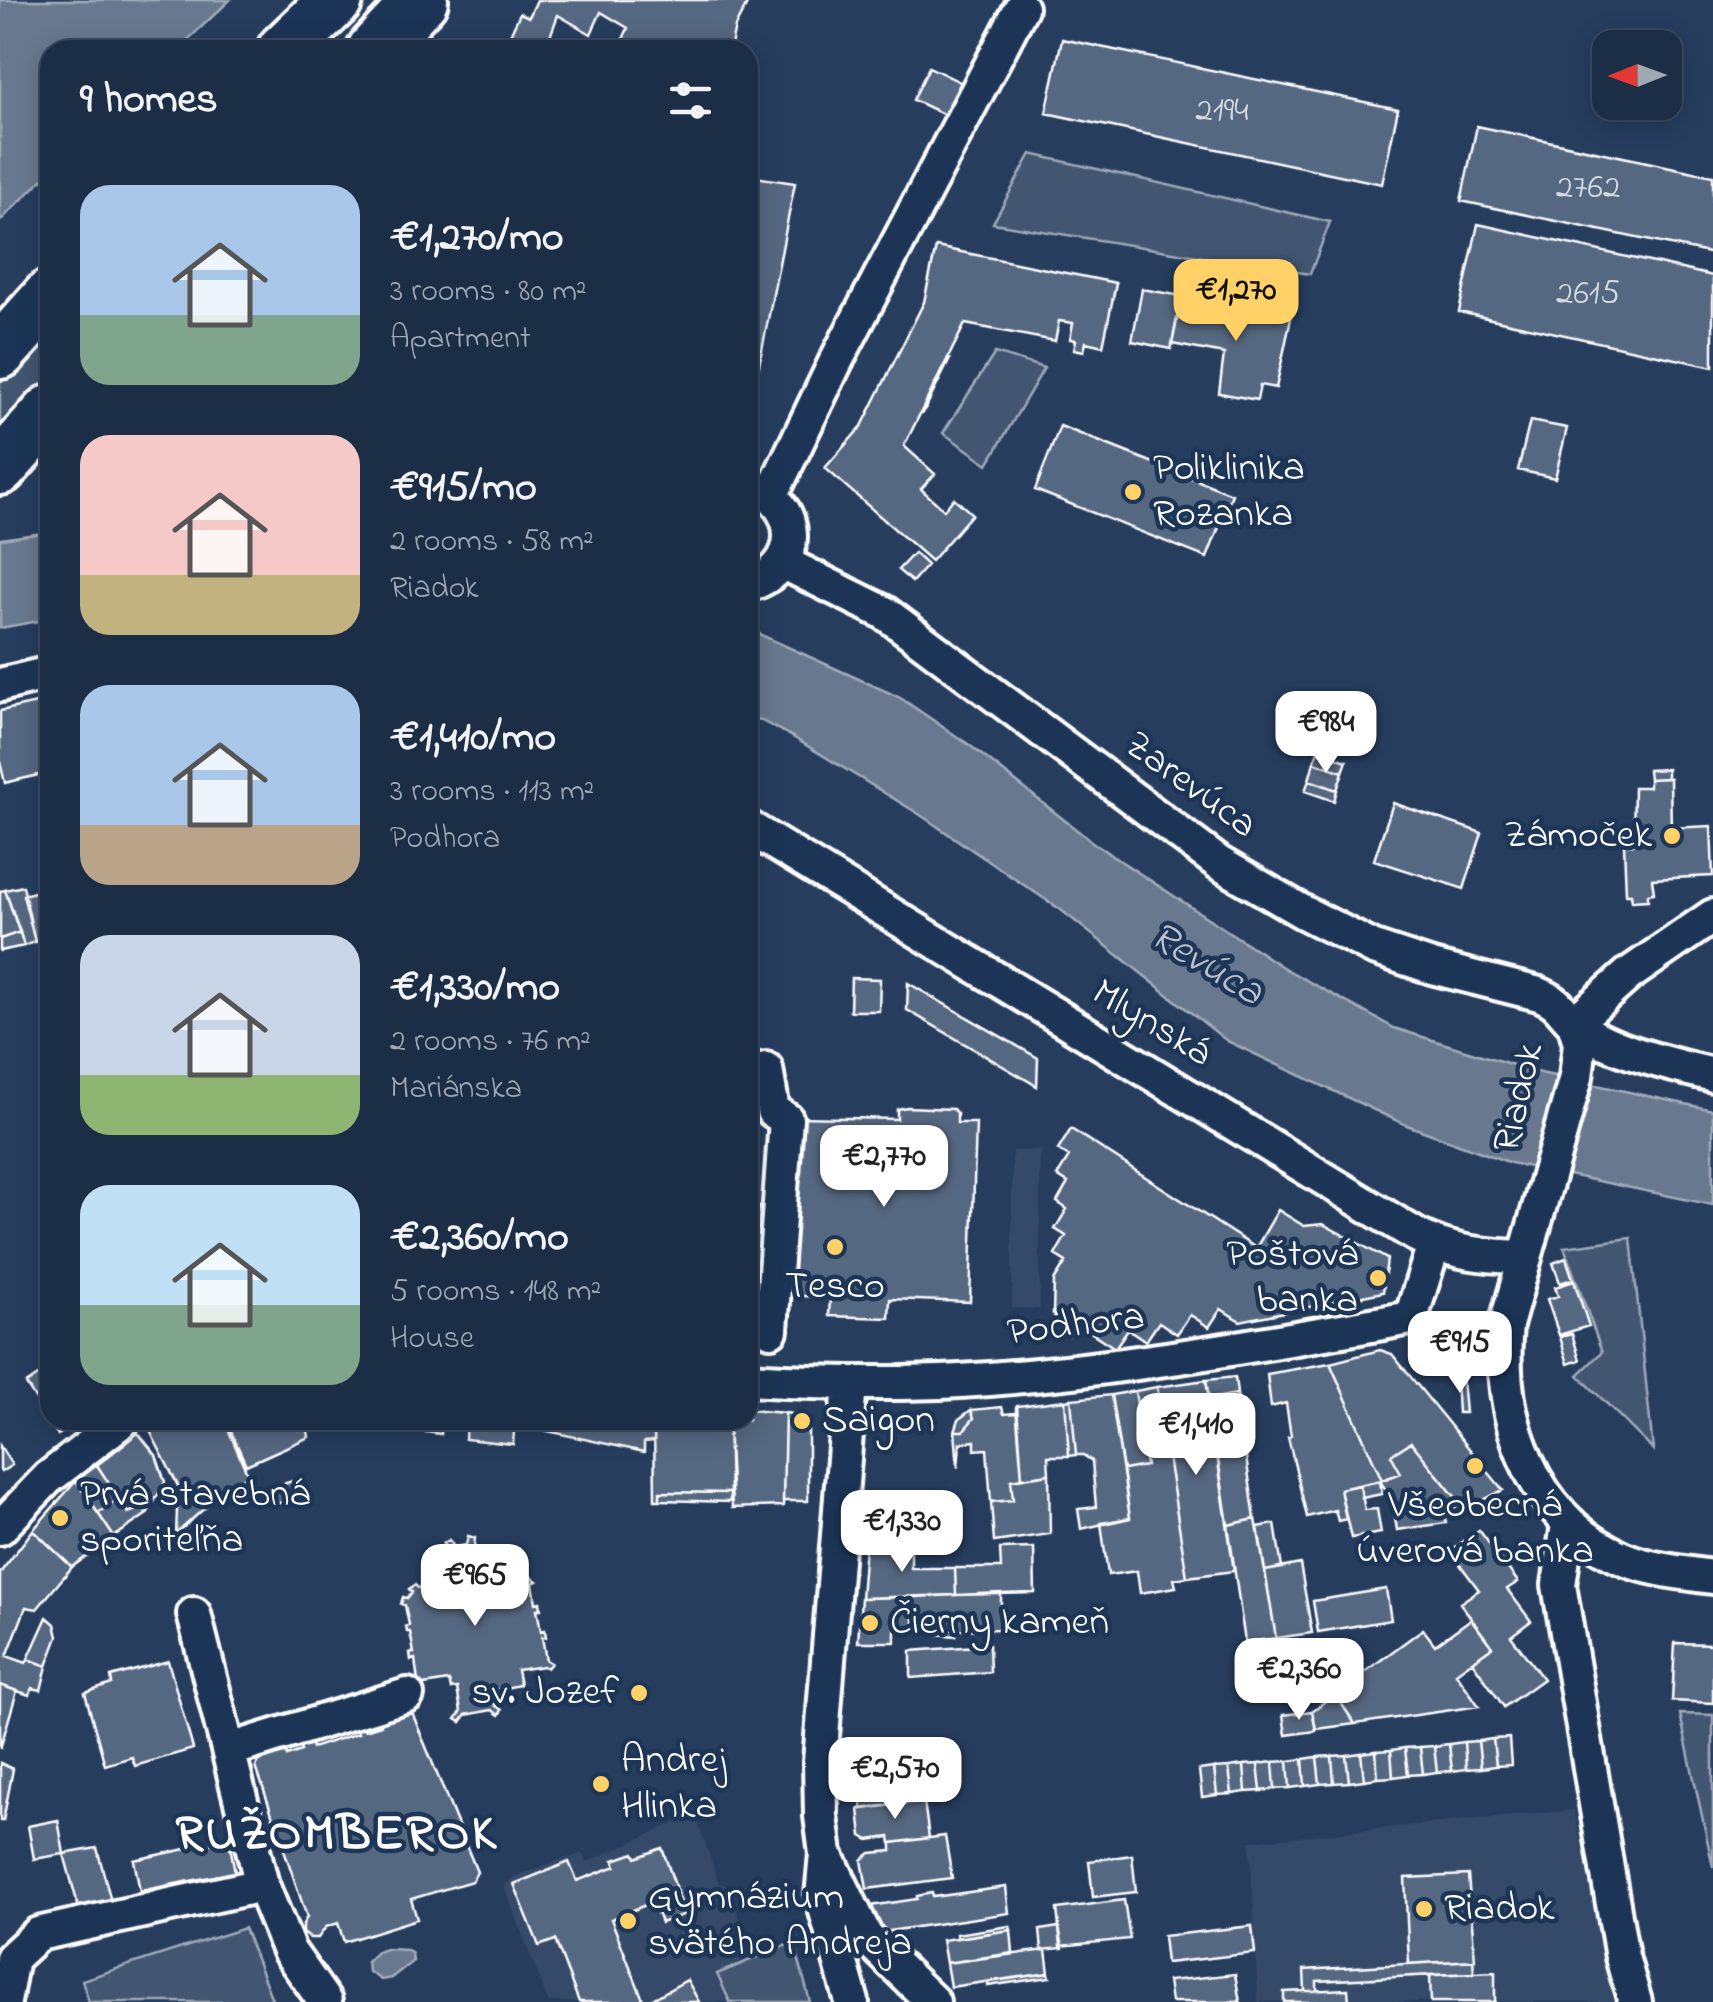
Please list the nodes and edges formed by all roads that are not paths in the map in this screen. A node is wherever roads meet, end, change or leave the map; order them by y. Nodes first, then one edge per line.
1 (336, 0) edge
2 (421, 0) edge
3 (1021, 8) dead end
4 (294, 40) edge
5 (383, 40) edge
6 (40, 307) edge
7 (0, 352) edge
8 (40, 423) edge
9 (0, 468) edge
10 (759, 491) edge
11 (782, 562) junction
12 (758, 581) edge
13 (40, 675) edge
14 (0, 685) edge
15 (758, 833) edge
16 (1713, 916) edge
17 (1574, 1023) junction
18 (766, 1069) dead end
19 (1713, 1075) edge
20 (1434, 1244) junction
21 (1523, 1257) junction
22 (759, 1380) edge
23 (850, 1383) junction
24 (110, 1430) edge
25 (1568, 1524) junction
26 (0, 1528) edge
27 (1713, 1577) edge
28 (194, 1614) dead end
29 (408, 1695) dead end
30 (230, 1750) junction
31 (826, 1854) junction
32 (262, 1885) junction
33 (4, 2002) edge
34 (326, 2002) edge
35 (852, 2002) edge
36 (933, 2002) edge
37 (1635, 2002) edge

1 - 4 main road
2 - 5 main road
3 - 10 street
6 - 7 main road
8 - 9 main road
10 - 11 street
11 - 12 street
11 - 17 street, Zarevúca
13 - 14 street
15 - 20 street, Mlynská
16 - 17 street
17 - 19 street, Zarevúca
17 - 21 street, Riadok
18 - 22 street
20 - 21 street, Mlynská
20 - 23 street, Podhora
21 - 25 street, Riadok
22 - 23 street, Podhora
23 - 31 street
24 - 26 street
25 - 27 street, Riadok
25 - 37 street
28 - 30 street
29 - 30 street
30 - 32 street
31 - 35 street
31 - 36 street
32 - 33 street
32 - 34 street

